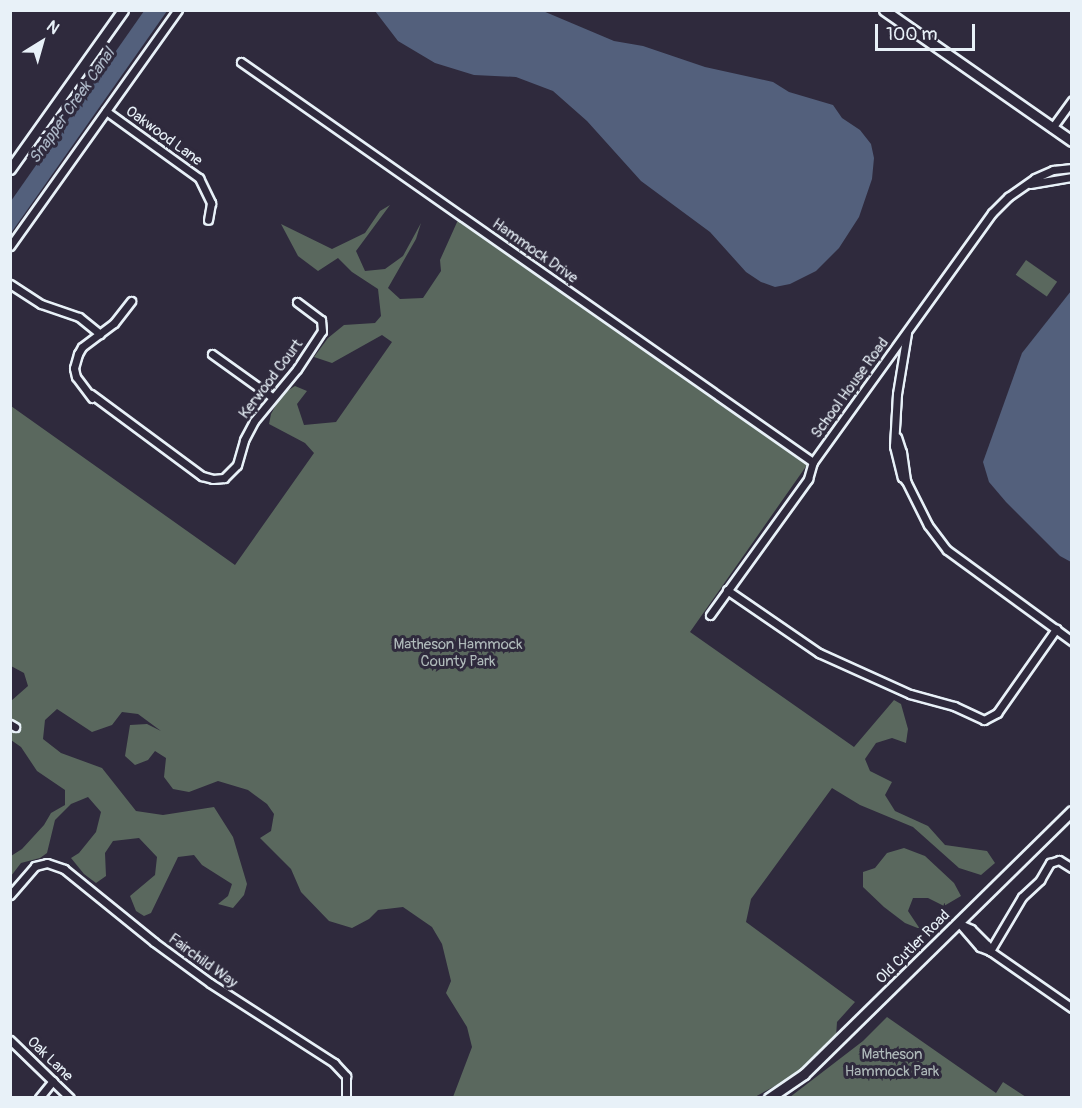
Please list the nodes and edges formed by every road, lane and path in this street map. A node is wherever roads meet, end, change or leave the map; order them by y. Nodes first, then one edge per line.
1 (123, 10) edge
2 (178, 10) edge
3 (887, 11) edge
4 (241, 62) dead end
5 (1071, 100) edge
6 (106, 111) junction
7 (1052, 128) junction
8 (1071, 141) edge
9 (1071, 168) edge
10 (10, 169) edge
11 (1071, 177) edge
12 (1025, 185) junction
13 (208, 220) dead end
14 (10, 246) edge
15 (10, 284) edge
16 (131, 301) dead end
17 (297, 302) dead end
18 (907, 332) junction
19 (100, 334) junction
20 (212, 354) dead end
21 (272, 397) junction
22 (813, 462) junction
23 (727, 590) junction
24 (710, 615) dead end
25 (1056, 630) junction
26 (1071, 641) edge
27 (1071, 812) edge
28 (1071, 868) edge
29 (10, 895) edge
30 (958, 923) junction
31 (990, 951) junction
32 (1071, 1008) edge
33 (10, 1040) edge
34 (53, 1081) junction
35 (39, 1098) edge
36 (70, 1098) edge
37 (346, 1098) edge
38 (769, 1098) edge

1 - 10 main road
2 - 6 street
3 - 7 main road
4 - 22 street, Hammock Drive
5 - 7 street
6 - 13 street, Oakwood Lane
6 - 14 street
7 - 8 main road
9 - 12 street, School House Road
11 - 12 street, School House Road
12 - 18 street, School House Road
15 - 19 street
16 - 19 street
17 - 21 street, Kerwood Court
18 - 22 street, School House Road
18 - 25 street
19 - 21 street, Kerwood Court
20 - 21 street
22 - 23 street, School House Road
23 - 24 street, School House Road
23 - 25 street
25 - 26 street
27 - 30 main road, Old Cutler Road
28 - 31 street
29 - 37 street, Fairchild Way
30 - 31 street
30 - 38 main road, Old Cutler Road
31 - 32 street
33 - 34 street, Oak Lane
34 - 35 street
34 - 36 street, Oak Lane

